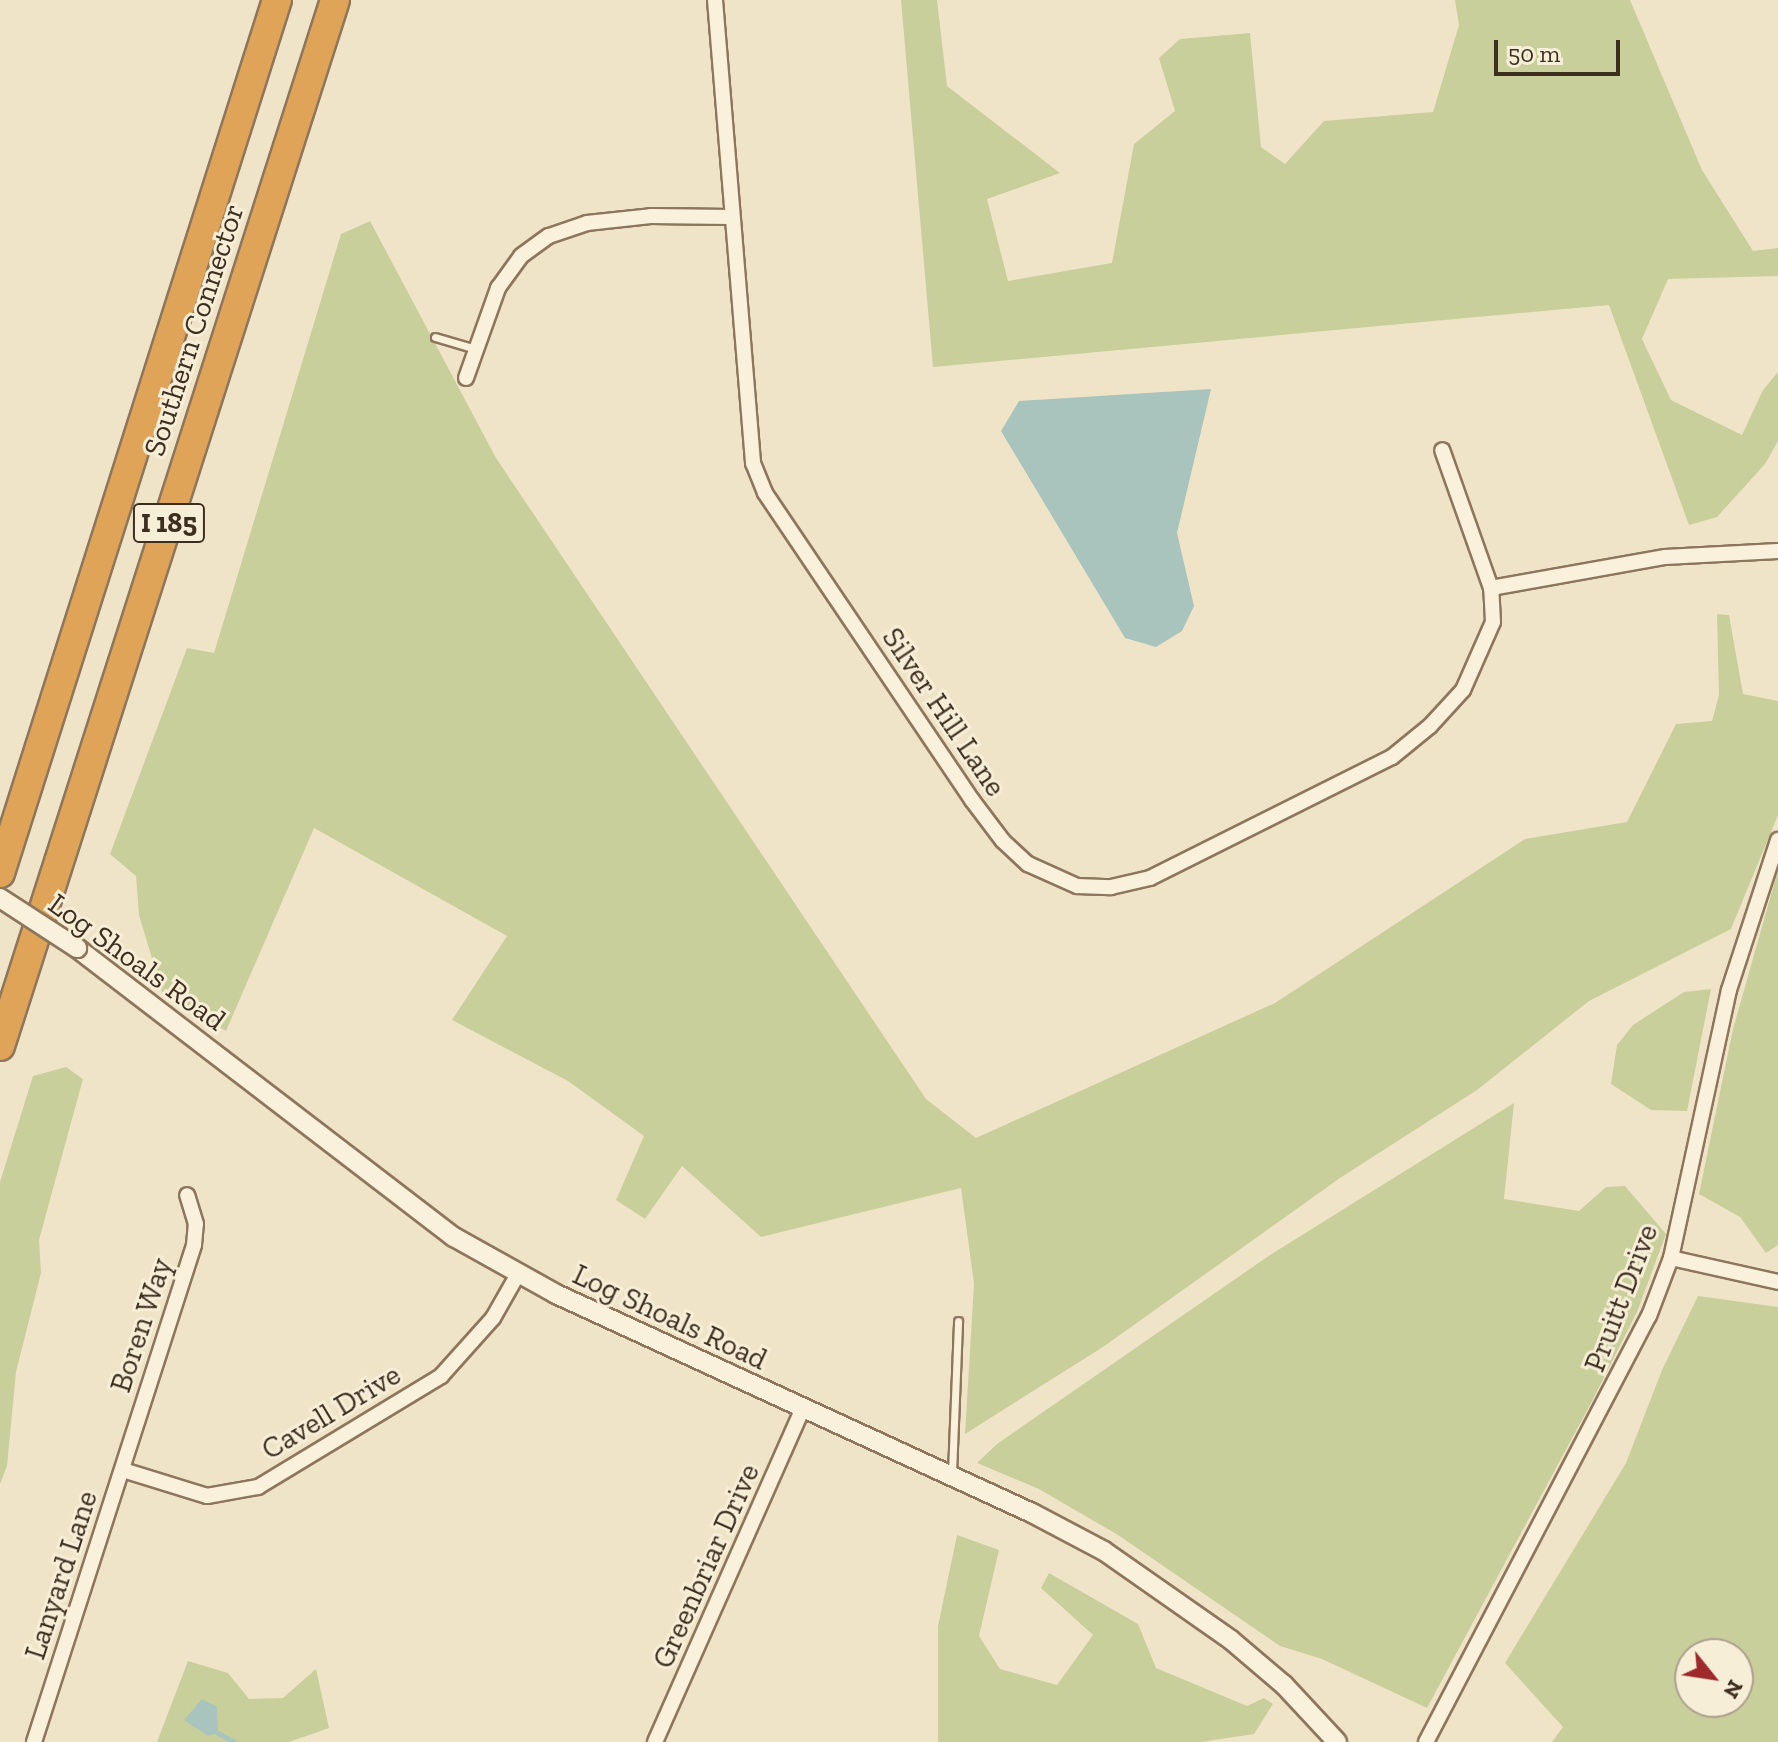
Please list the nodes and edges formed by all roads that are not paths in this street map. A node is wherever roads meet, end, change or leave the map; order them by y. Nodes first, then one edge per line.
1 (277, 0) edge
2 (335, 0) edge
3 (715, 0) edge
4 (730, 217) junction
5 (435, 337) dead end
6 (476, 349) junction
7 (466, 378) dead end
8 (1442, 450) dead end
9 (1778, 551) edge
10 (1491, 588) junction
11 (1778, 840) edge
12 (0, 873) edge
13 (0, 898) edge
14 (0, 1046) edge
15 (187, 1195) dead end
16 (1671, 1258) junction
17 (518, 1274) junction
18 (1778, 1282) edge
19 (958, 1321) dead end
20 (802, 1411) junction
21 (123, 1470) junction
22 (951, 1475) junction
23 (34, 1742) edge
24 (655, 1742) edge
25 (1337, 1742) edge
26 (1426, 1742) edge

1 - 12 highway, Southern Connector / I 185
2 - 14 highway, Southern Connector / I 185
3 - 4 street, Silver Hill Lane
4 - 6 street
4 - 10 street, Silver Hill Lane
5 - 6 lane
6 - 7 street
8 - 10 street
9 - 10 street
11 - 16 street, Pruitt Drive
13 - 17 street, Log Shoals Road, bridge
15 - 21 street, Boren Way
16 - 18 street
16 - 26 street, Pruitt Drive
17 - 20 street, Log Shoals Road
17 - 21 street, Cavell Drive
19 - 22 lane
20 - 22 street, Log Shoals Road
20 - 24 street, Greenbriar Drive
21 - 23 street, Lanyard Lane
22 - 25 street, Log Shoals Road

